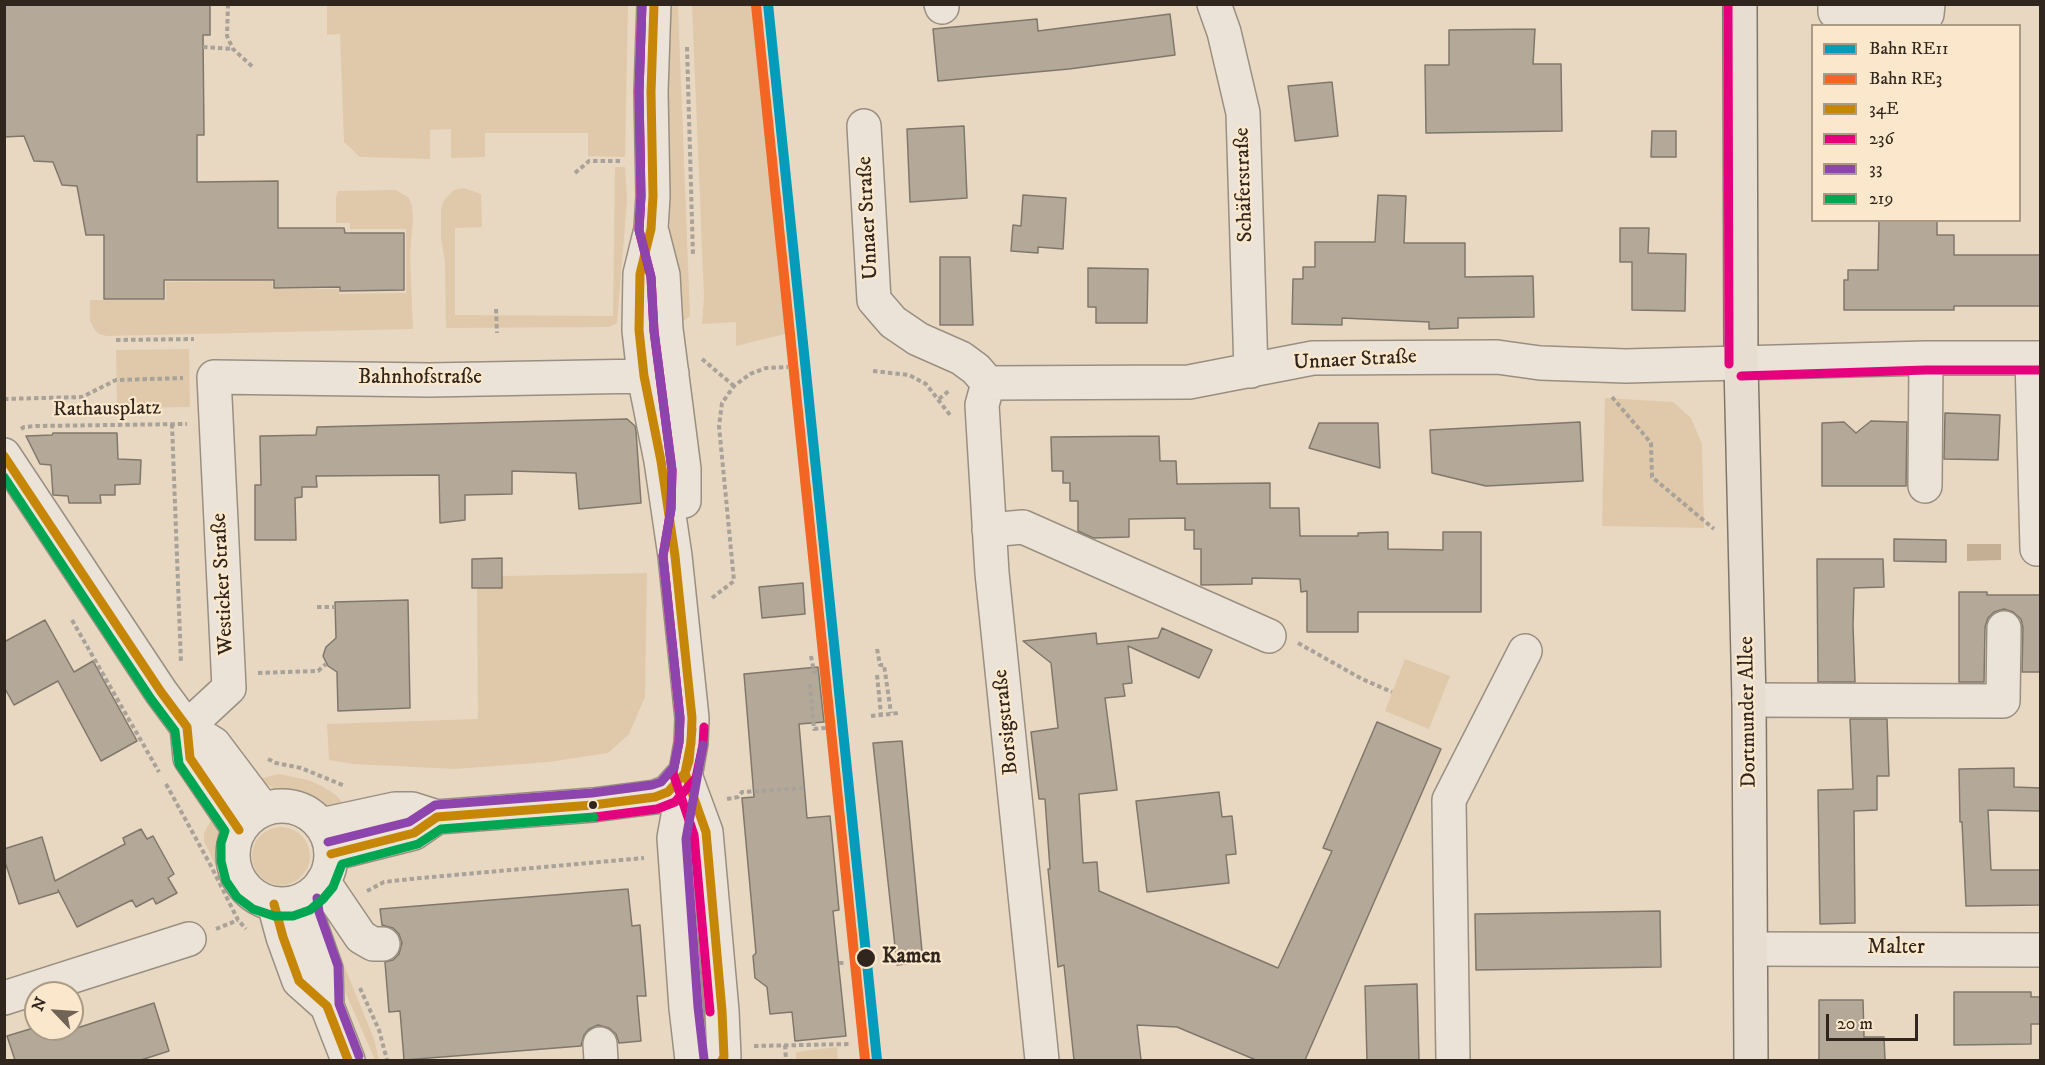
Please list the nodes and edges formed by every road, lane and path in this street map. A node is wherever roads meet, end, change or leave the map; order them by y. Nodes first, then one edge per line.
1 (228, 4) edge
2 (654, 4) edge
3 (1214, 4) edge
4 (1740, 4) edge
5 (1835, 4) edge
6 (1928, 4) edge
7 (687, 45) dead end
8 (203, 47) dead end
9 (233, 49) junction
10 (254, 68) dead end
11 (864, 126) dead end
12 (632, 161) dead end
13 (575, 173) dead end
14 (693, 261) dead end
15 (496, 309) dead end
16 (497, 333) dead end
17 (194, 339) dead end
18 (116, 340) dead end
19 (701, 357) dead end
20 (1926, 358) junction
21 (2036, 358) edge
22 (1741, 364) junction
23 (1585, 365) junction
24 (788, 367) dead end
25 (1251, 370) junction
26 (873, 371) dead end
27 (658, 374) junction
28 (184, 378) dead end
29 (988, 383) junction
30 (734, 386) junction
31 (4, 399) edge
32 (206, 423) junction
33 (952, 423) dead end
34 (172, 424) junction
35 (10, 444) edge
36 (1925, 486) dead end
37 (989, 530) junction
38 (2037, 549) dead end
39 (1747, 556) junction
40 (710, 599) dead end
41 (317, 607) dead end
42 (335, 607) dead end
43 (2004, 628) dead end
44 (1269, 636) joint
45 (877, 649) dead end
46 (1525, 651) dead end
47 (811, 656) dead end
48 (326, 664) dead end
49 (257, 673) dead end
50 (877, 675) dead end
51 (810, 684) dead end
52 (1392, 692) dead end
53 (1749, 700) junction
54 (213, 703) junction
55 (891, 713) junction
56 (899, 713) dead end
57 (881, 714) junction
58 (871, 716) dead end
59 (187, 727) junction
60 (261, 756) dead end
61 (685, 773) junction
62 (805, 788) dead end
63 (352, 790) dead end
64 (721, 800) dead end
65 (251, 820) junction
66 (674, 838) junction
67 (311, 872) junction
68 (346, 915) junction
69 (189, 939) dead end
70 (383, 944) dead end
71 (1751, 949) junction
72 (2040, 950) edge
73 (356, 980) dead end
74 (4, 998) edge
75 (851, 1044) dead end
76 (784, 1045) junction
77 (733, 1054) edge
78 (348, 1060) edge
79 (387, 1060) edge
80 (692, 1060) edge
81 (786, 1060) edge
82 (1042, 1060) edge
83 (1453, 1060) edge
84 (1751, 1060) edge

1 - 9 path
2 - 27 street
3 - 25 street, Schäferstraße
4 - 22 main road, Dortmunder Allee
5 - 6 street
7 - 14 path
8 - 9 path
9 - 10 path
11 - 29 street, Unnaer Straße
12 - 13 path
15 - 16 path
17 - 18 path
19 - 30 path
20 - 21 street, Unnaer Straße
20 - 22 street, Unnaer Straße
20 - 36 street
21 - 38 street
22 - 23 street, Unnaer Straße
22 - 39 main road, Dortmunder Allee
23 - 25 street, Unnaer Straße
23 - 39 path
24 - 30 path
25 - 29 street, Unnaer Straße
26 - 33 path
27 - 32 street, Bahnhofstraße
27 - 61 street
28 - 31 path
29 - 37 street, Borsigstraße
30 - 40 path
32 - 34 path, Rathausplatz
32 - 54 street, Westicker Straße
34 - 35 path, Rathausplatz
34 - 54 path
35 - 59 street
37 - 44 street
37 - 82 street, Borsigstraße
39 - 53 main road, Dortmunder Allee
41 - 42 path
43 - 53 street
44 - 52 path
45 - 55 path
46 - 83 street
47 - 51 path
48 - 49 path
50 - 57 path
53 - 71 main road, Dortmunder Allee
54 - 59 street, Westicker Straße
55 - 56 path
55 - 57 path
57 - 58 path
59 - 65 street
60 - 63 path
61 - 66 street
61 - 67 street
61 - 77 street
62 - 64 path
65 - 67 street
65 - 67 street
66 - 68 path
66 - 80 street
67 - 68 street
67 - 78 street
68 - 70 street
69 - 74 street
71 - 72 street, Malter
71 - 84 main road, Dortmunder Allee
73 - 79 path
75 - 76 path
76 - 77 path
76 - 81 path

